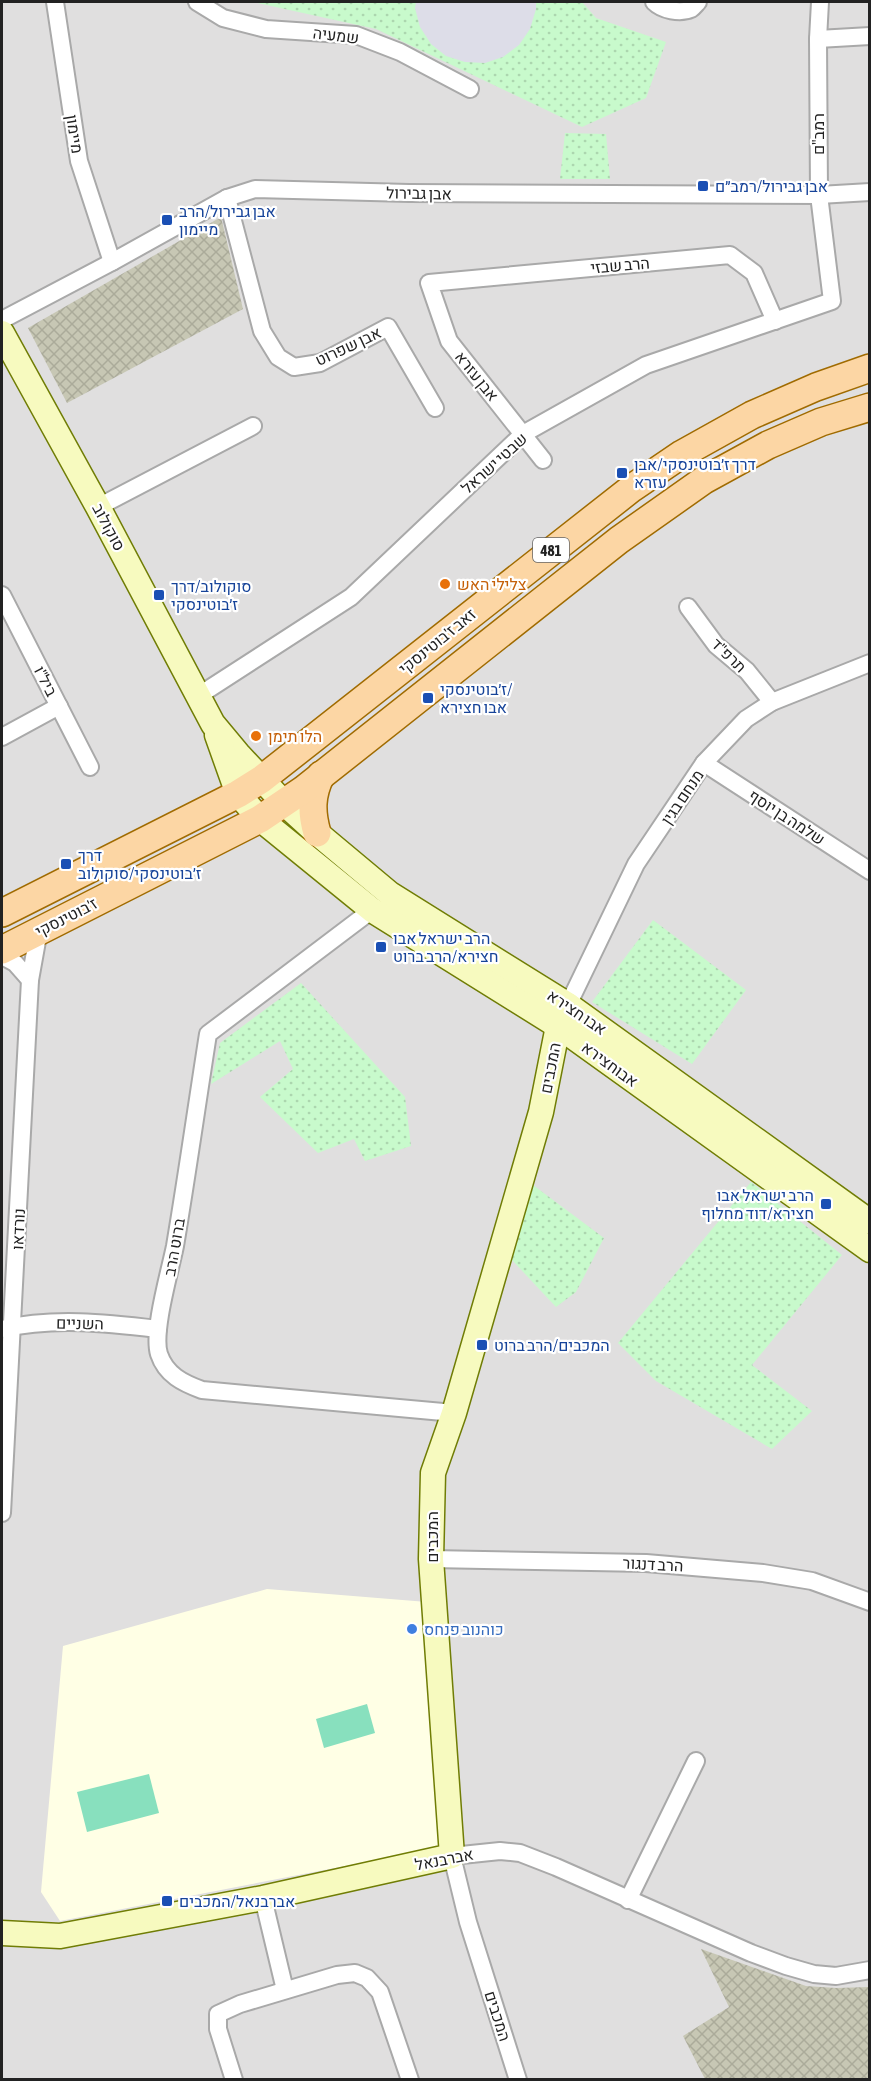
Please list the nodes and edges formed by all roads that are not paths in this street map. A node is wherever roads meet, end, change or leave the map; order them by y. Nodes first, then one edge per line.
1 (55, 2) edge
2 (197, 2) edge
3 (654, 2) edge
4 (698, 2) edge
5 (820, 2) edge
6 (870, 36) edge
7 (818, 39) junction
8 (470, 89) dead end
9 (870, 192) edge
10 (819, 195) junction
11 (227, 198) junction
12 (112, 262) junction
13 (429, 283) joint
14 (832, 301) joint
15 (2, 320) edge
16 (775, 321) junction
17 (2, 333) edge
18 (870, 368) edge
19 (870, 407) edge
20 (435, 408) dead end
21 (253, 426) dead end
22 (523, 434) junction
23 (543, 460) dead end
24 (98, 507) junction
25 (2, 595) edge
26 (688, 607) dead end
27 (870, 663) edge
28 (198, 696) junction
29 (772, 702) junction
30 (59, 706) junction
31 (213, 724) junction
32 (2, 737) edge
33 (704, 763) junction
34 (90, 767) dead end
35 (321, 775) junction
36 (262, 779) junction
37 (238, 794) junction
38 (284, 803) junction
39 (260, 819) junction
40 (317, 833) junction
41 (870, 871) edge
42 (372, 910) junction
43 (2, 913) edge
44 (39, 930) junction
45 (2, 950) edge
46 (2, 956) edge
47 (30, 980) junction
48 (563, 1015) junction
49 (870, 1222) edge
50 (870, 1250) edge
51 (7, 1328) edge
52 (158, 1329) junction
53 (454, 1413) junction
54 (2, 1513) edge
55 (431, 1559) junction
56 (870, 1602) edge
57 (696, 1761) dead end
58 (452, 1856) junction
59 (263, 1898) junction
60 (628, 1900) junction
61 (2, 1933) edge
62 (870, 1970) edge
63 (285, 1990) junction
64 (234, 2079) edge
65 (410, 2079) edge
66 (518, 2079) edge

1 - 12 street, מיימון
2 - 8 street, שמעיה
3 - 4 street
5 - 7 street, רמב"ם
6 - 7 street
7 - 10 street, רמב"ם
9 - 10 street, אבן גבירול
10 - 11 street, אבן גבירול
10 - 14 street, רמב"ם
11 - 12 street, אבן גבירול
11 - 20 street, אבן שפרוט
12 - 15 street, אבן גבירול
13 - 16 street, הרב שבזי
13 - 22 street, אבן עזרא
14 - 16 street, שבטי ישראל
16 - 22 street, שבטי ישראל
17 - 24 street, סוקולוב
18 - 36 main road, זאב ז'בוטינסקי / 481
19 - 35 main road, זאב ז'בוטינסקי / 481
21 - 24 street
22 - 23 street, אבן עזרא
22 - 28 street, שבטי ישראל
24 - 28 street, סוקולוב
25 - 30 street, ביל"ו
26 - 29 street, תרפ"ד
27 - 29 street, מנחם בגין
28 - 31 street, סוקולוב
29 - 33 street, מנחם בגין
30 - 32 street
30 - 34 street, ביל"ו
31 - 36 street, סוקולוב
31 - 37 street, סוקולוב
33 - 41 street, שלמה בן יוסף
33 - 48 street, מנחם בגין
35 - 38 main road, זאב ז'בוטינסקי / 481
35 - 40 main road
36 - 37 main road, זאב ז'בוטינסקי / 481
36 - 38 street, סוקולוב
37 - 39 street
37 - 43 main road, זאב ז'בוטינסקי / 481
38 - 39 main road, זאב ז'בוטינסקי / 481
38 - 40 street, אבו חצירא
39 - 42 street, אבוחצירא
39 - 44 main road, ז'בוטינסקי / 481
40 - 48 street, אבו חצירא
42 - 48 street, אבוחצירא
42 - 52 street, ברוט הרב
44 - 45 main road, ז'בוטינסקי / 481
44 - 47 street, נורדאו
46 - 47 street
47 - 51 street, נורדאו
48 - 49 street, אבו חצירא
48 - 50 street, אבוחצירא
48 - 53 street, המכבים
51 - 52 street, השניים
51 - 54 street, נורדאו
52 - 53 street, ברוט הרב
53 - 55 street, המכבים
55 - 56 street, הרב דנגור
55 - 58 street, המכבים
57 - 60 street
58 - 59 street, אברבנאל
58 - 60 street, אברבנאל
58 - 66 street, המכבים
59 - 61 street, אברבנאל
59 - 63 street
60 - 62 street, אברבנאל
63 - 64 street
63 - 65 street

